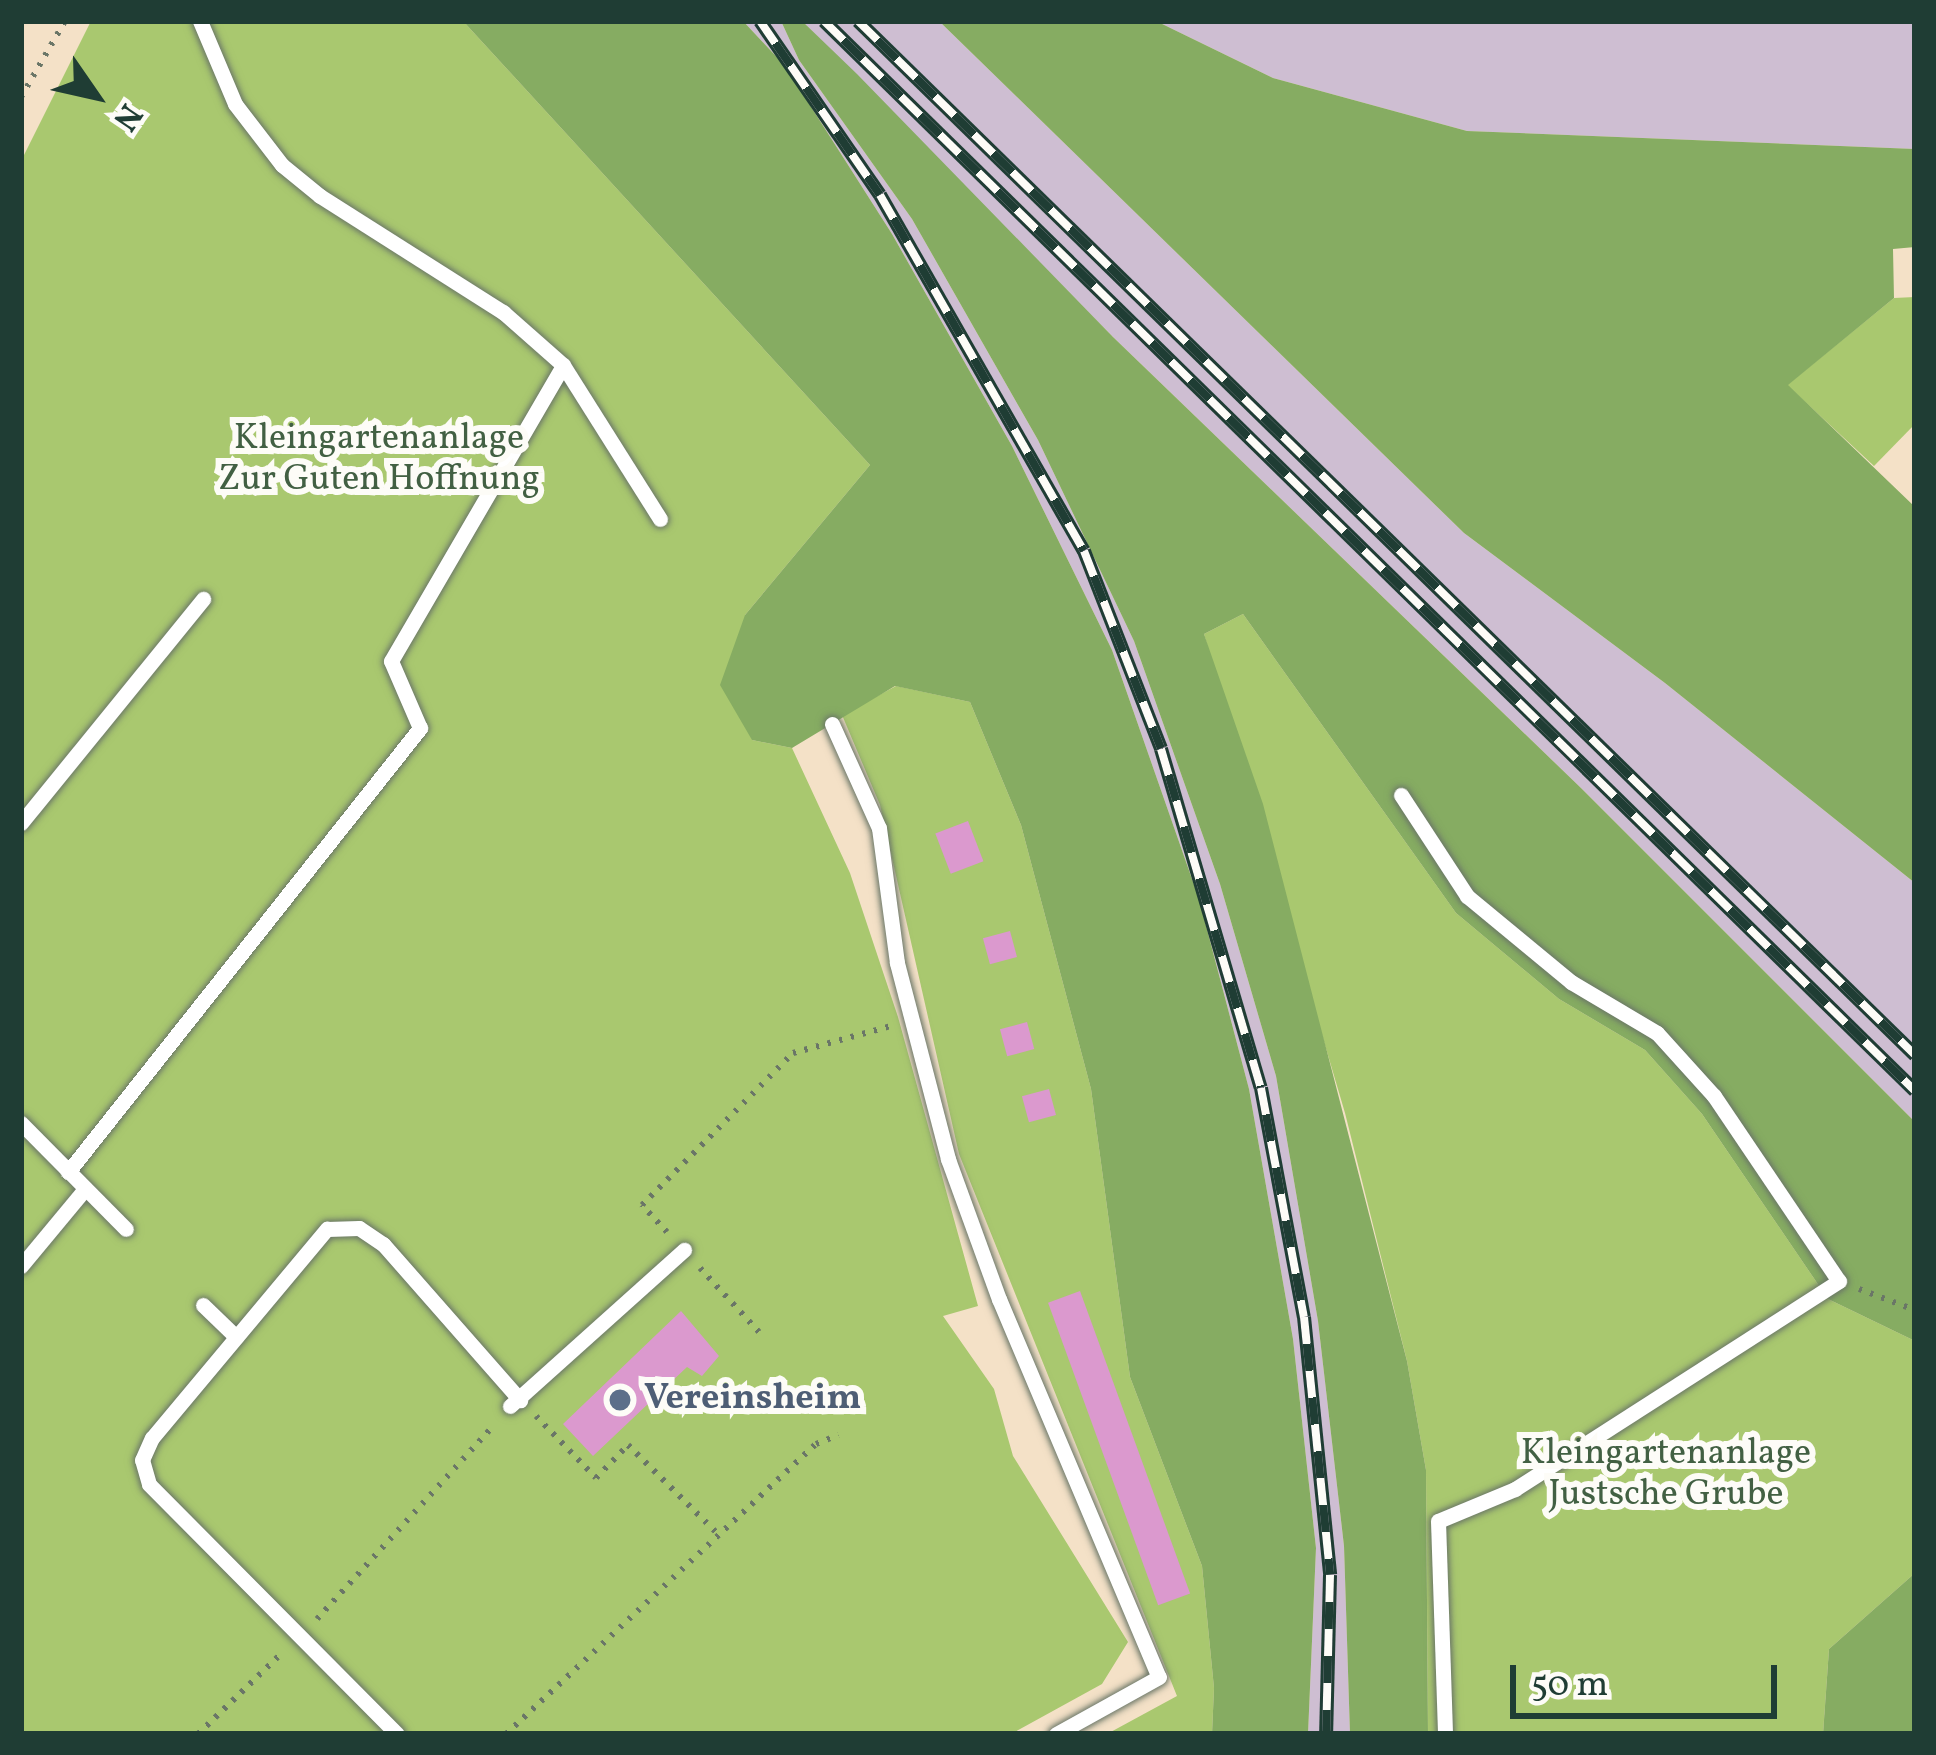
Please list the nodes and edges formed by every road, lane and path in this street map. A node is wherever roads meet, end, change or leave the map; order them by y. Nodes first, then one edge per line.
1 (65, 21) edge
2 (200, 21) edge
3 (21, 97) edge
4 (563, 365) junction
5 (660, 520) dead end
6 (203, 599) dead end
7 (832, 724) dead end
8 (1401, 795) dead end
9 (21, 823) edge
10 (912, 1021) junction
11 (21, 1123) edge
12 (68, 1172) junction
13 (85, 1189) junction
14 (642, 1205) dead end
15 (126, 1229) dead end
16 (683, 1250) dead end
17 (21, 1266) edge
18 (1839, 1281) junction
19 (203, 1305) dead end
20 (1915, 1310) edge
21 (236, 1337) junction
22 (515, 1403) junction
23 (838, 1435) dead end
24 (719, 1534) junction
25 (299, 1636) junction
26 (198, 1734) edge
27 (398, 1734) edge
28 (506, 1734) edge
29 (1055, 1734) edge
30 (1445, 1734) edge

1 - 3 path
2 - 4 lane
4 - 5 lane
4 - 12 lane
6 - 9 lane
7 - 10 lane
8 - 18 lane
10 - 14 path
10 - 29 lane
11 - 12 lane
12 - 13 lane
13 - 15 lane
13 - 17 lane
16 - 22 lane
18 - 20 path
18 - 30 lane
19 - 21 lane
21 - 22 lane
21 - 25 lane
22 - 24 path
22 - 25 path
23 - 24 path
24 - 28 path
25 - 26 path
25 - 27 lane

